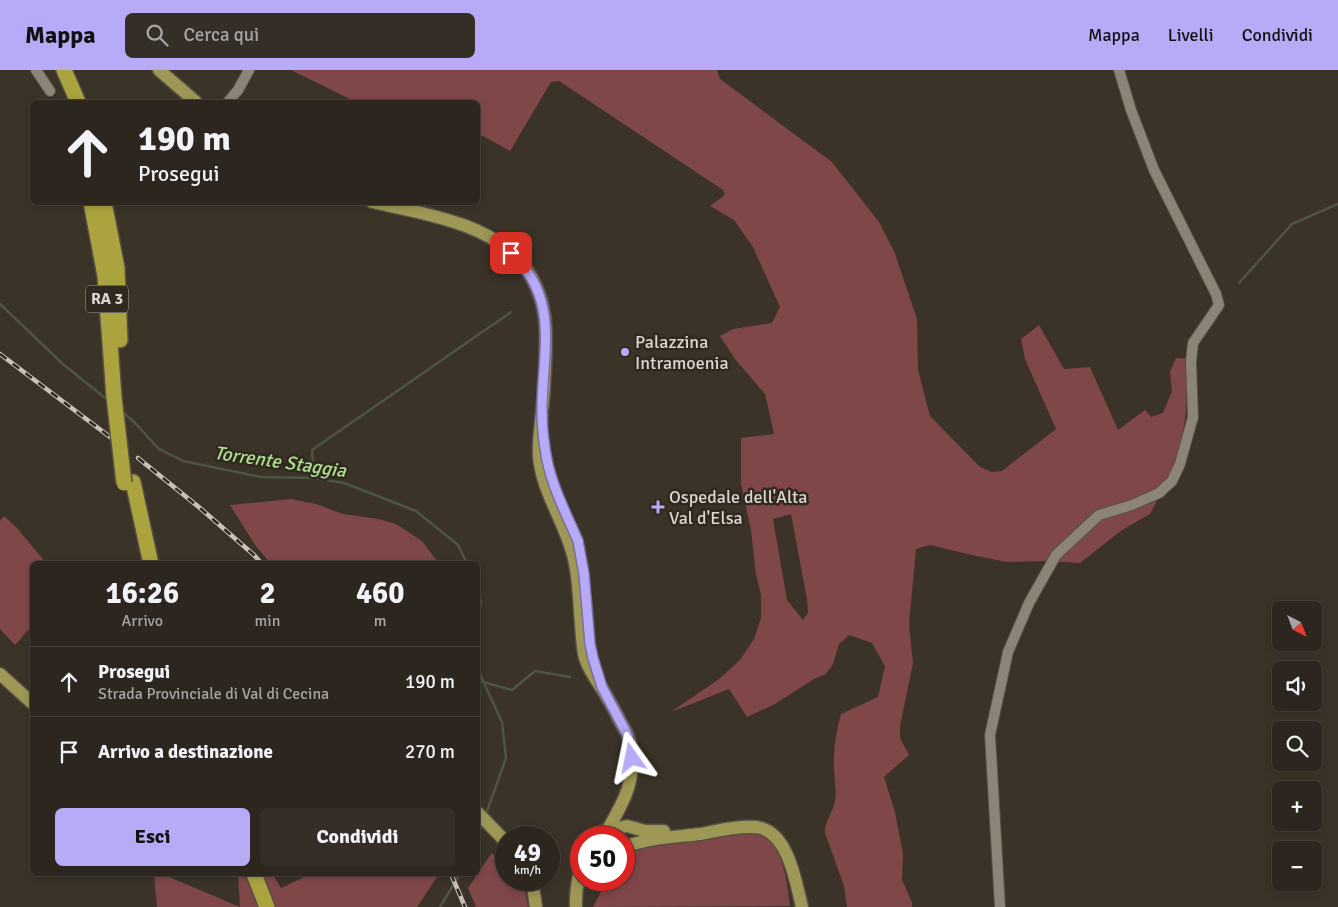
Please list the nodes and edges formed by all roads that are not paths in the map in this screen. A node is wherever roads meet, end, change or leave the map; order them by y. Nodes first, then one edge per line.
1 (36, 70) edge
2 (54, 70) edge
3 (64, 70) edge
4 (160, 70) edge
5 (249, 70) edge
6 (1119, 70) edge
7 (50, 91) dead end
8 (66, 100) edge
9 (77, 100) edge
10 (194, 100) edge
11 (230, 100) edge
12 (92, 205) edge
13 (105, 205) edge
14 (386, 205) edge
15 (119, 397) junction
16 (542, 410) junction
17 (129, 483) junction
18 (141, 561) edge
19 (150, 561) edge
20 (0, 674) edge
21 (602, 687) junction
22 (30, 701) edge
23 (621, 724) junction
24 (619, 808) junction
25 (480, 815) edge
26 (600, 826) edge
27 (608, 826) edge
28 (631, 826) edge
29 (635, 827) edge
30 (761, 828) junction
31 (495, 831) edge
32 (635, 844) edge
33 (245, 876) edge
34 (255, 876) edge
35 (534, 891) edge
36 (577, 891) edge
37 (581, 891) edge
38 (256, 907) edge
39 (267, 907) edge
40 (536, 907) edge
41 (577, 907) edge
42 (802, 907) edge
43 (1000, 907) edge

1 - 7 street
2 - 8 highway
3 - 9 highway
4 - 10 main road
5 - 11 street
6 - 43 street
12 - 15 highway, RA 3
13 - 15 highway, RA 3
14 - 16 main road
15 - 17 highway, RA 3, bridge
16 - 21 main road
16 - 21 main road
17 - 18 highway, RA 3
17 - 19 highway, RA 3
20 - 22 main road
21 - 23 main road
23 - 24 main road
23 - 26 main road
24 - 27 main road
24 - 28 main road
25 - 31 main road
29 - 30 main road
30 - 32 main road
30 - 42 main road
33 - 38 highway
34 - 39 highway
35 - 40 main road
36 - 41 main road
37 - 41 main road

